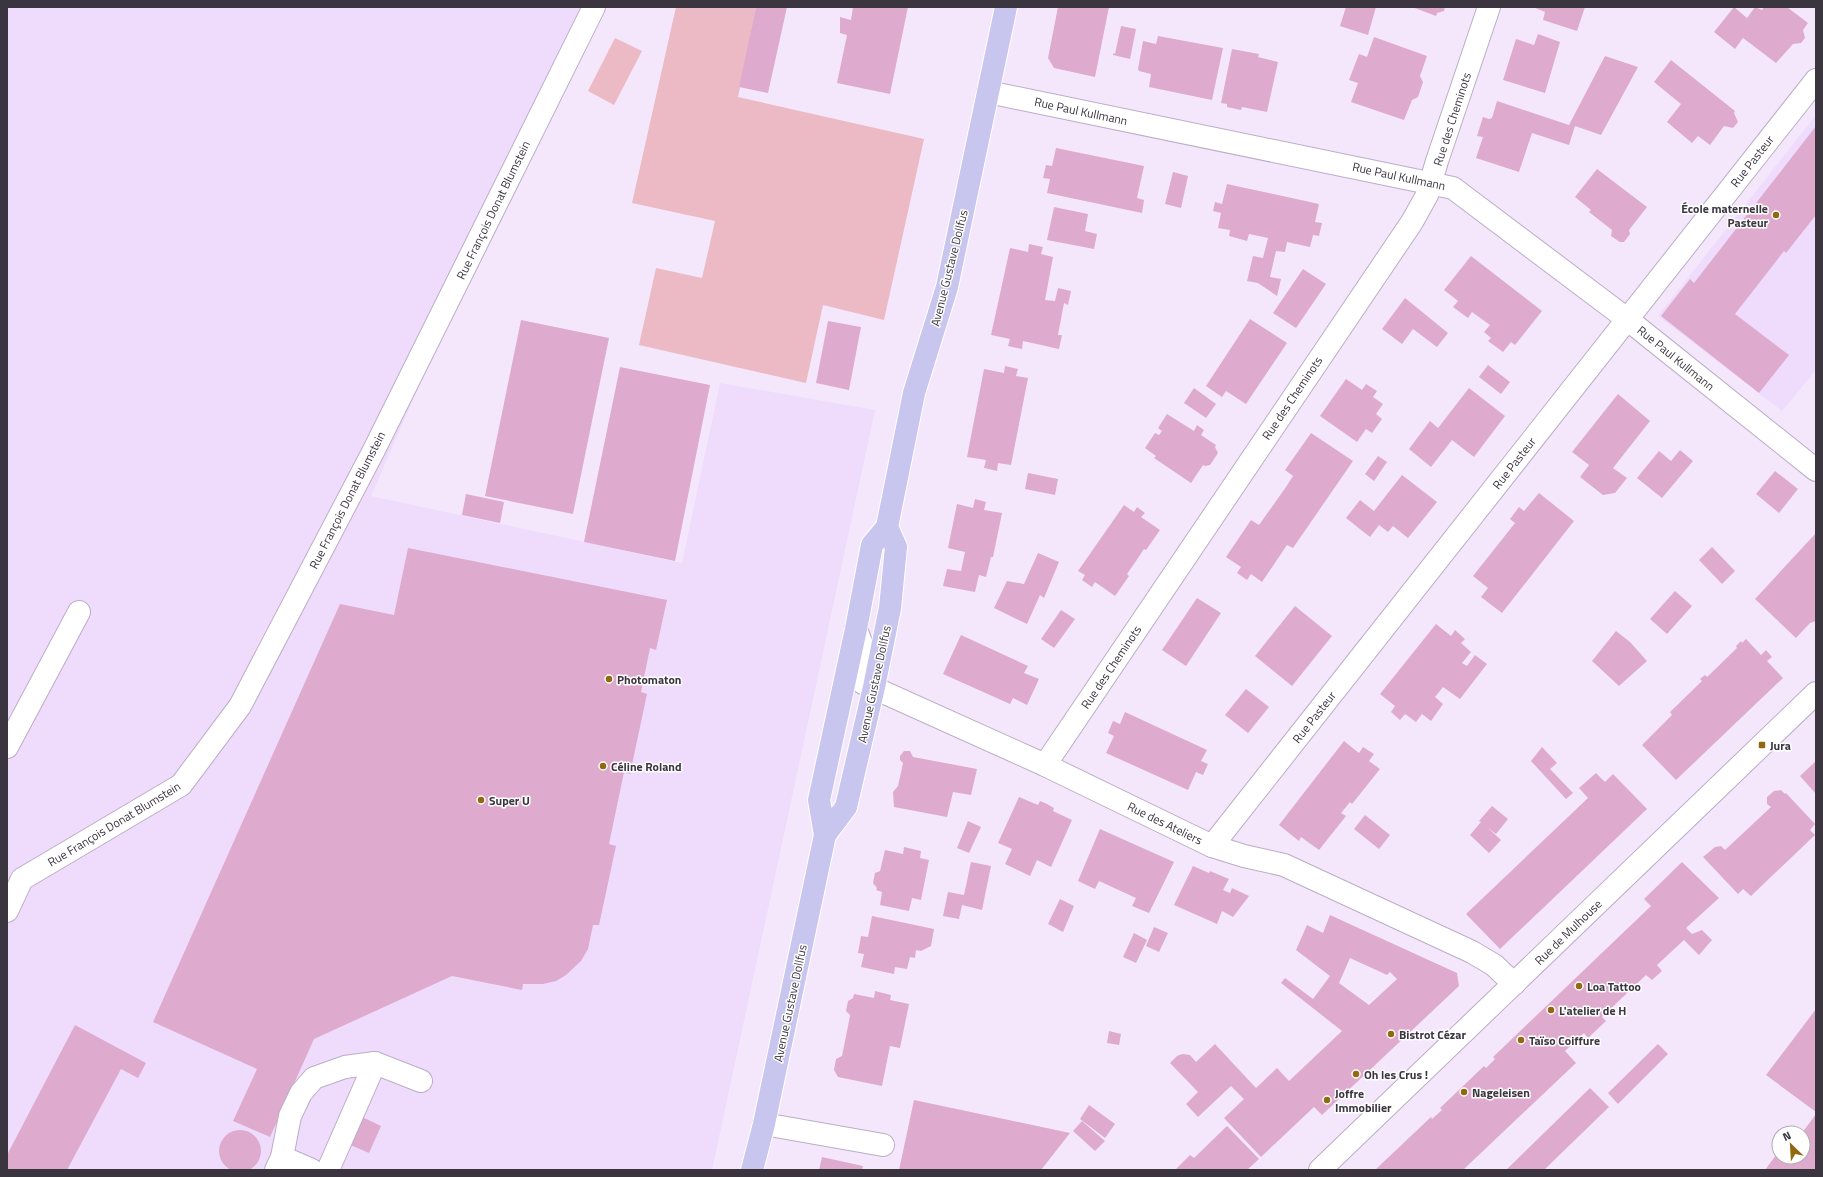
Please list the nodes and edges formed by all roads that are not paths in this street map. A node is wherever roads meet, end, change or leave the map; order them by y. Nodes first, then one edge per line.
1 (594, 7) edge
2 (1006, 7) edge
3 (1489, 7) edge
4 (1816, 80) edge
5 (988, 92) junction
6 (1431, 183) junction
7 (1627, 319) junction
8 (1816, 470) edge
9 (887, 527) junction
10 (78, 612) dead end
11 (856, 629) junction
12 (874, 687) junction
13 (1816, 694) edge
14 (7, 747) edge
15 (1045, 765) junction
16 (825, 835) junction
17 (1212, 846) junction
18 (7, 911) edge
19 (1514, 984) junction
20 (375, 1064) junction
21 (420, 1082) dead end
22 (764, 1124) junction
23 (883, 1145) dead end
24 (279, 1164) edge
25 (312, 1170) edge
26 (328, 1170) edge
27 (752, 1170) edge
28 (1320, 1170) edge

1 - 18 street, Rue François Donat Blumstein
2 - 5 main road, Avenue Gustave Dollfus
3 - 6 street, Rue des Cheminots
4 - 7 street, Rue Pasteur
5 - 6 street, Rue Paul Kullmann
5 - 9 main road, Avenue Gustave Dollfus
6 - 7 street, Rue Paul Kullmann
6 - 15 street, Rue des Cheminots
7 - 8 street, Rue Paul Kullmann
7 - 17 street, Rue Pasteur
9 - 11 main road, Avenue Gustave Dollfus
9 - 12 main road, Avenue Gustave Dollfus
10 - 14 street
11 - 12 street, Rue des Ateliers
11 - 16 main road, Avenue Gustave Dollfus
12 - 15 street, Rue des Ateliers
12 - 16 main road, Avenue Gustave Dollfus
13 - 19 street, Rue de Mulhouse
15 - 17 street, Rue des Ateliers
16 - 22 main road, Avenue Gustave Dollfus
17 - 19 street, Rue des Ateliers
19 - 28 street, Rue de Mulhouse
20 - 21 street
20 - 24 street
20 - 26 street
22 - 23 street
22 - 27 main road, Avenue Gustave Dollfus
24 - 25 street

